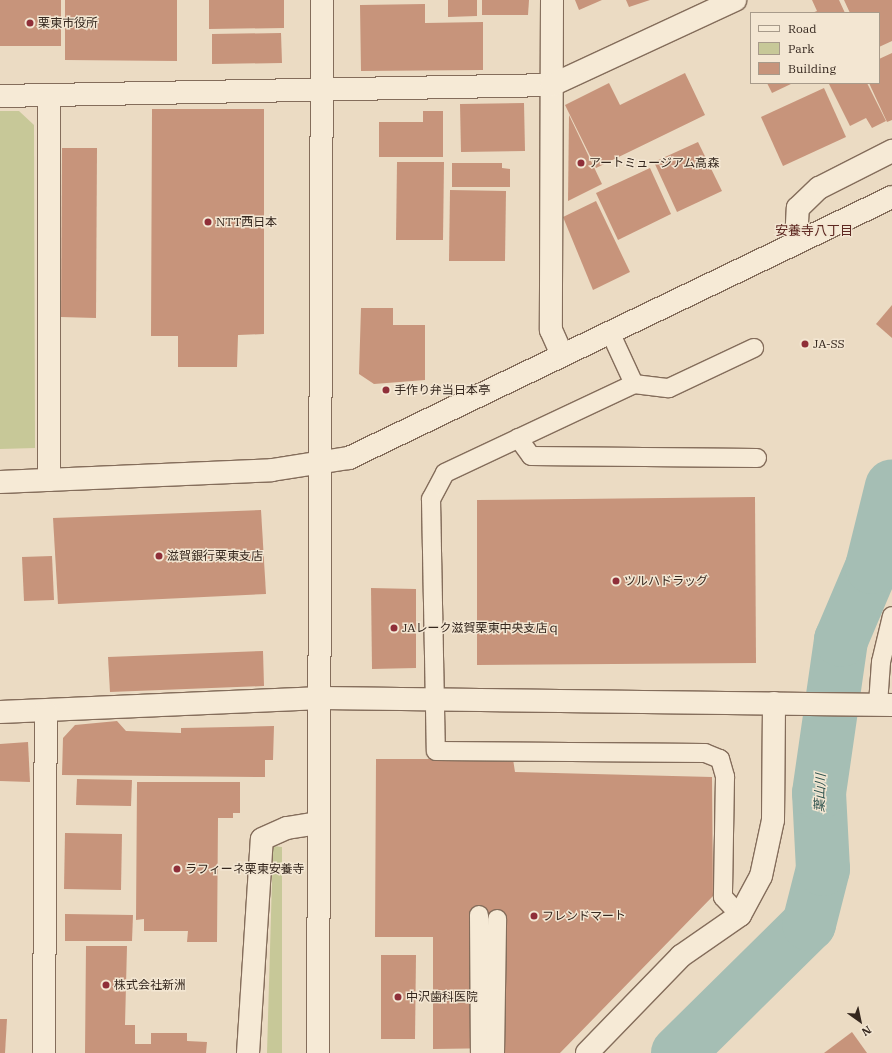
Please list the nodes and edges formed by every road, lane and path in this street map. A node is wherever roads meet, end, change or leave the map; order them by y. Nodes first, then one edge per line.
1 (322, 0) edge
2 (552, 0) edge
3 (735, 0) edge
4 (552, 85) junction
5 (322, 90) junction
6 (0, 96) edge
7 (49, 96) junction
8 (892, 151) edge
9 (892, 197) edge
10 (796, 242) junction
11 (610, 332) junction
12 (754, 348) dead end
13 (562, 356) junction
14 (634, 384) junction
15 (518, 438) junction
16 (757, 458) dead end
17 (320, 465) junction
18 (49, 480) junction
19 (0, 482) edge
20 (892, 616) edge
21 (322, 698) junction
22 (436, 699) junction
23 (785, 704) junction
24 (879, 704) edge
25 (46, 711) junction
26 (0, 712) edge
27 (318, 823) junction
28 (479, 915) dead end
29 (740, 915) junction
30 (497, 919) dead end
31 (44, 1053) edge
32 (248, 1053) edge
33 (318, 1053) edge
34 (480, 1053) edge
35 (496, 1053) edge
36 (587, 1053) edge

1 - 5 street
2 - 4 street
3 - 4 street
4 - 5 street
4 - 13 street
5 - 7 street
5 - 17 street
6 - 7 street
7 - 18 street
8 - 10 street
9 - 10 street
10 - 11 street
11 - 13 street
11 - 14 lane
12 - 14 lane
13 - 17 street
14 - 15 lane
15 - 16 lane
15 - 22 lane
17 - 18 street
17 - 21 street
18 - 19 street
20 - 24 lane
21 - 22 street
21 - 25 street
21 - 27 street
22 - 23 street
22 - 29 lane
23 - 24 street
23 - 29 street
25 - 26 street
25 - 31 street
27 - 32 street
27 - 33 street
28 - 34 lane
29 - 36 street
30 - 35 lane

